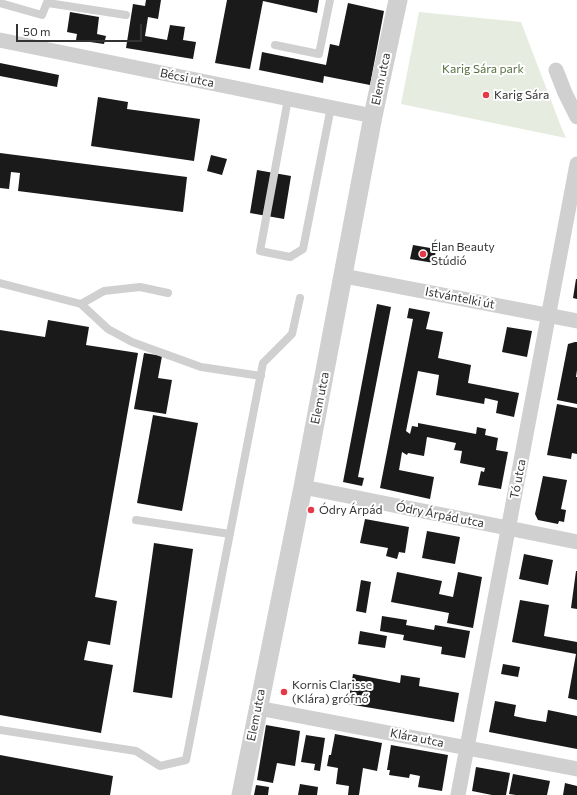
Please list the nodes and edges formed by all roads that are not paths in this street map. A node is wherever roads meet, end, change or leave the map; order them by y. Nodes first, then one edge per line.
1 (330, 0) edge
2 (398, 0) edge
3 (48, 1) edge
4 (0, 4) edge
5 (126, 15) dead end
6 (0, 40) edge
7 (275, 45) dead end
8 (556, 70) dead end
9 (288, 99) junction
10 (331, 107) junction
11 (373, 116) junction
12 (577, 117) edge
13 (577, 164) edge
14 (344, 276) junction
15 (0, 283) edge
16 (168, 293) dead end
17 (300, 298) dead end
18 (81, 304) junction
19 (549, 315) junction
20 (577, 321) edge
21 (261, 376) junction
22 (303, 487) junction
23 (136, 520) dead end
24 (508, 528) junction
25 (230, 534) junction
26 (577, 542) edge
27 (258, 708) junction
28 (0, 730) edge
29 (467, 748) junction
30 (577, 769) edge
31 (241, 795) edge
32 (458, 795) edge

1 - 7 lane
2 - 11 street, Elem utca
3 - 4 lane
3 - 5 lane
6 - 9 street, Bécsi utca
8 - 12 street
9 - 10 street, Bécsi utca
9 - 10 lane
10 - 11 street, Bécsi utca
11 - 14 street, Elem utca
13 - 19 street, Tó utca
14 - 19 street, Istvántelki út
14 - 22 street, Elem utca
15 - 18 lane
16 - 18 lane
17 - 21 lane
18 - 21 lane
19 - 20 street, Istvántelki út
19 - 24 street, Tó utca
21 - 25 lane
22 - 24 street, Ódry Árpád utca
22 - 27 street, Elem utca
23 - 25 lane
24 - 26 street, Ódry Árpád utca
24 - 29 street, Tó utca
25 - 28 lane
27 - 29 street, Klára utca
27 - 31 street, Elem utca
29 - 30 street, Klára utca
29 - 32 street, Tó utca

